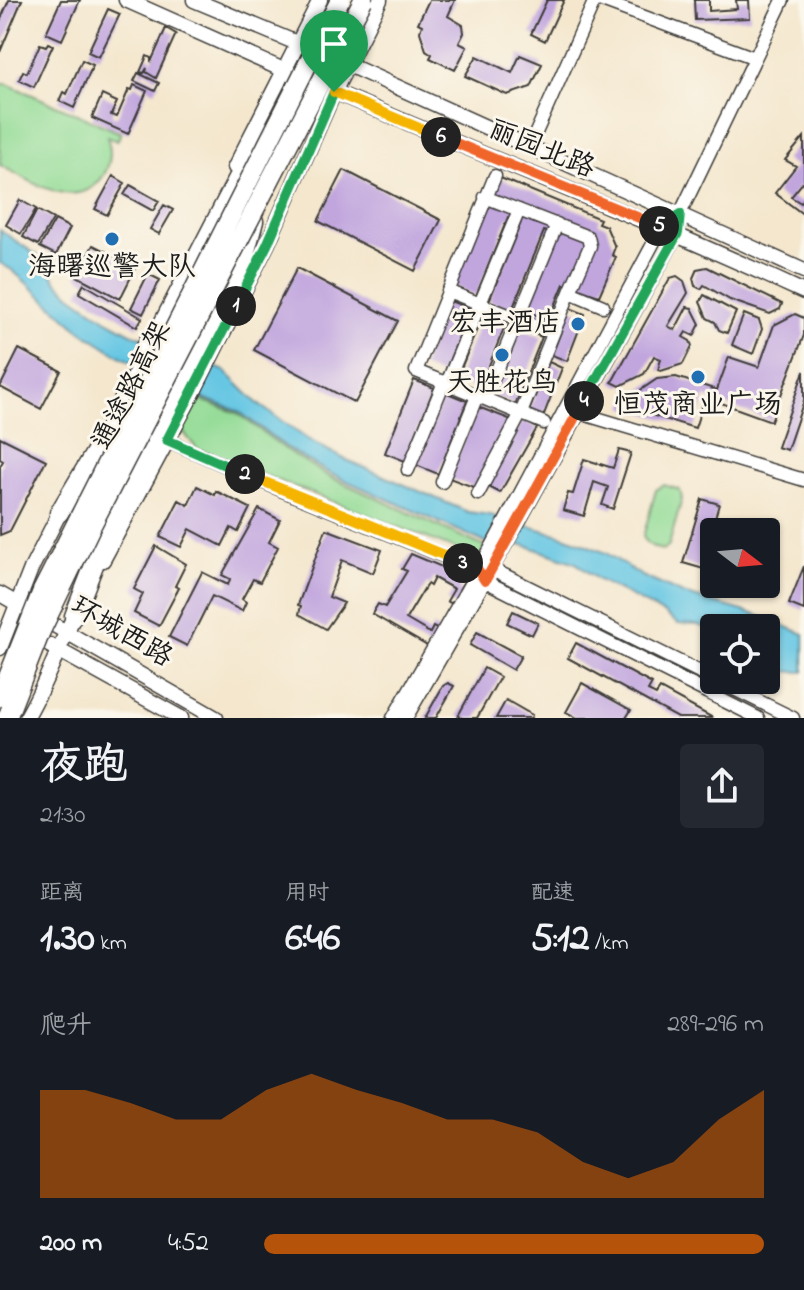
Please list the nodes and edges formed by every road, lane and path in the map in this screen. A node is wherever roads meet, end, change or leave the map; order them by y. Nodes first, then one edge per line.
1 (126, 0) edge
2 (194, 0) edge
3 (320, 0) edge
4 (340, 0) edge
5 (363, 0) edge
6 (380, 0) edge
7 (597, 0) edge
8 (783, 0) edge
9 (298, 43) junction
10 (755, 58) junction
11 (348, 65) junction
12 (284, 71) junction
13 (293, 92) junction
14 (334, 92) junction
15 (530, 146) junction
16 (495, 176) dead end
17 (485, 197) junction
18 (257, 207) junction
19 (519, 210) junction
20 (680, 214) junction
21 (557, 224) junction
22 (662, 227) junction
23 (678, 233) junction
24 (804, 271) edge
25 (448, 291) junction
26 (570, 292) junction
27 (804, 292) edge
28 (480, 303) junction
29 (603, 306) dead end
30 (517, 318) junction
31 (553, 333) junction
32 (446, 383) junction
33 (481, 398) junction
34 (571, 411) junction
35 (521, 413) junction
36 (544, 423) dead end
37 (167, 440) junction
38 (408, 470) dead end
39 (804, 480) edge
40 (442, 482) dead end
41 (478, 494) dead end
42 (59, 513) junction
43 (498, 548) junction
44 (492, 569) junction
45 (482, 575) junction
46 (0, 594) edge
47 (17, 603) junction
48 (5, 620) edge
49 (70, 624) junction
50 (0, 648) edge
51 (57, 649) junction
52 (700, 672) edge
53 (745, 694) edge
54 (0, 697) edge
55 (7, 718) edge
56 (28, 718) edge
57 (181, 718) edge
58 (216, 718) edge
59 (393, 718) edge
60 (406, 718) edge
61 (758, 718) edge
62 (793, 718) edge

1 - 12 main road, 丽园北路
2 - 9 main road, 丽园北路
3 - 9 main road
4 - 13 highway, 通途路高架, bridge
5 - 18 highway, 通途路高架, bridge
6 - 11 main road
7 - 10 street
7 - 15 street
8 - 10 street
9 - 11 main road, 丽园北路
9 - 12 main road
10 - 20 street
11 - 14 main road
11 - 15 main road, 丽园北路
12 - 14 main road, 丽园北路
12 - 42 main road, bridge
13 - 42 highway, bridge
13 - 54 highway, 通途路高架, bridge
14 - 22 main road, 丽园北路
14 - 37 main road
15 - 20 main road, 丽园北路
16 - 17 street
17 - 19 street
17 - 25 street
18 - 49 highway, bridge
18 - 55 highway, 通途路高架, bridge
19 - 21 street
19 - 28 street
20 - 22 street
20 - 23 street
20 - 24 main road, 丽园北路
21 - 26 street
21 - 30 street
22 - 23 main road, 丽园北路
22 - 34 street
23 - 27 main road, 丽园北路
23 - 34 street
25 - 28 street
25 - 32 street
26 - 29 street
26 - 31 street
28 - 30 street
28 - 32 street
30 - 31 street
30 - 33 street
31 - 35 street
32 - 33 street
32 - 38 street
33 - 35 street
33 - 40 street
34 - 39 street
34 - 43 street
35 - 36 street
35 - 41 street
37 - 45 street
37 - 49 main road
42 - 47 main road
43 - 44 street
43 - 45 street
44 - 45 street
44 - 52 street
45 - 59 street
45 - 60 street
45 - 61 street
46 - 47 main road, 环城西路
47 - 48 main road
47 - 49 main road, 环城西路
48 - 50 main road
48 - 51 main road
49 - 51 main road
49 - 58 main road, 环城西路
51 - 56 main road
51 - 57 main road
53 - 62 street

